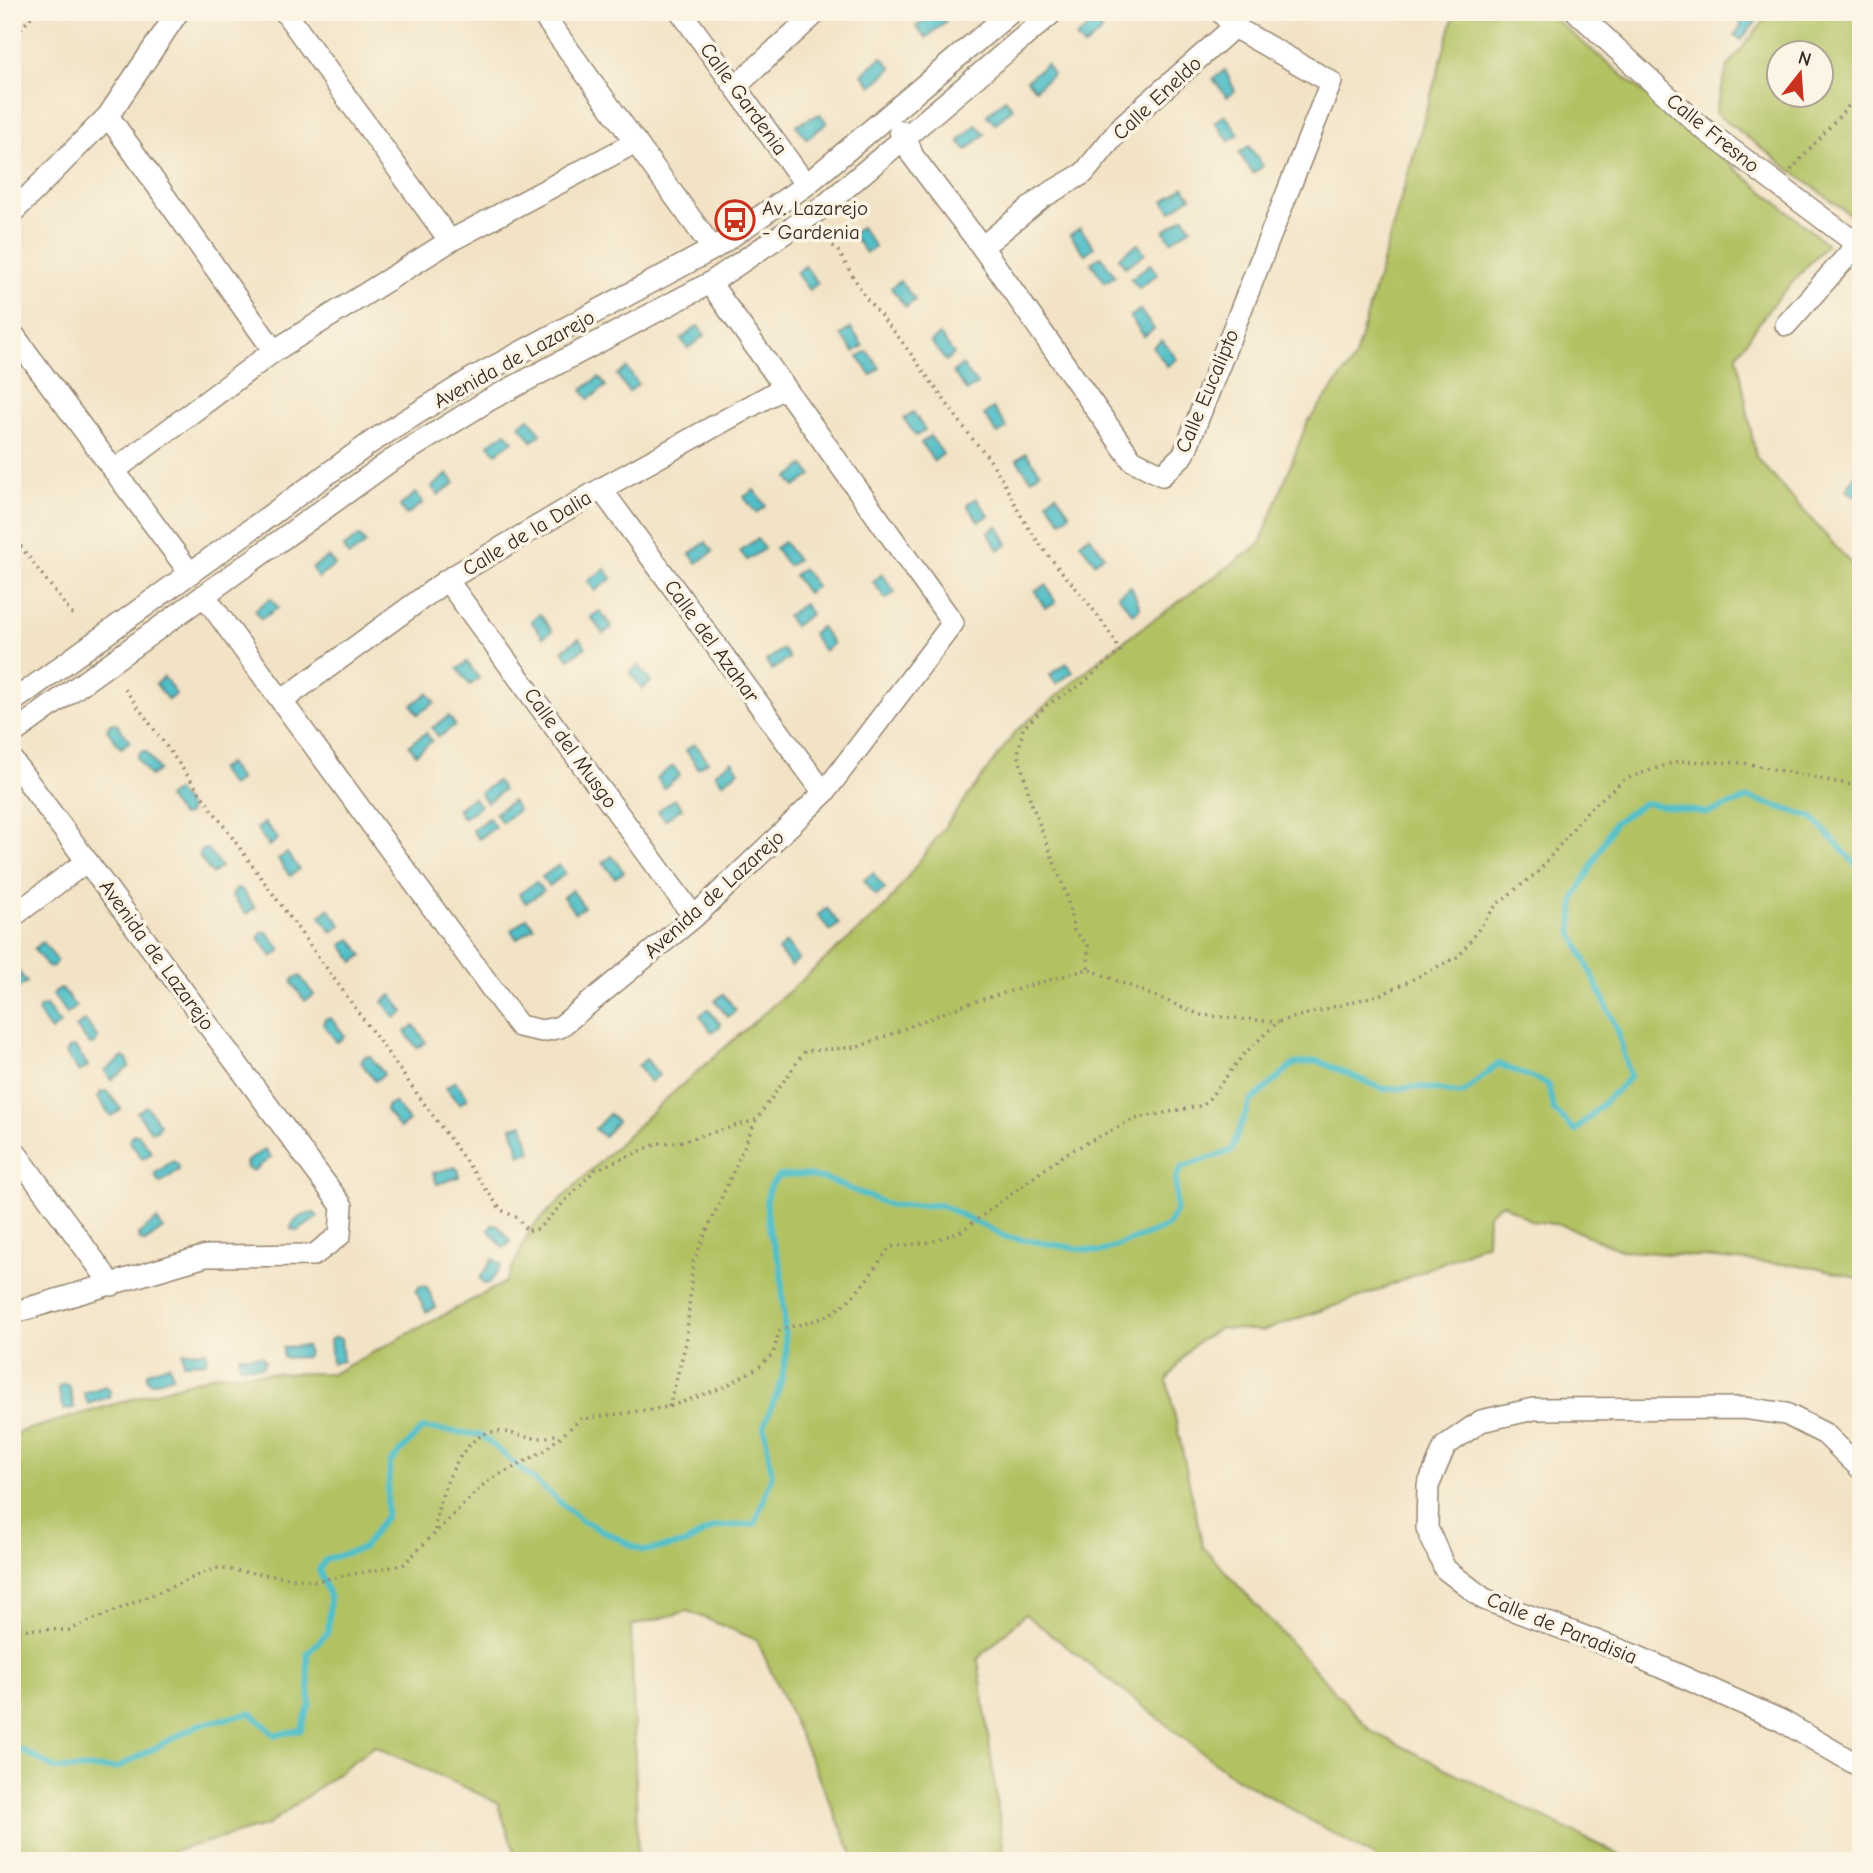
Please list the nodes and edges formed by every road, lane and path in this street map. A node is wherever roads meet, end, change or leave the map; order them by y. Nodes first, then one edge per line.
1 (34, 12) edge
2 (178, 12) edge
3 (285, 12) edge
4 (541, 12) edge
5 (681, 12) edge
6 (817, 12) edge
7 (1012, 12) edge
8 (1053, 12) edge
9 (1577, 12) edge
10 (1227, 19) edge
11 (12, 40) edge
12 (735, 87) junction
13 (1861, 92) edge
14 (108, 116) junction
15 (889, 118) junction
16 (907, 139) junction
17 (636, 142) junction
18 (1778, 185) junction
19 (806, 186) junction
20 (12, 213) edge
21 (808, 217) junction
22 (450, 241) junction
23 (1859, 246) edge
24 (982, 247) junction
25 (713, 249) junction
26 (710, 283) junction
27 (1786, 325) dead end
28 (12, 334) edge
29 (274, 351) junction
30 (785, 387) junction
31 (115, 470) junction
32 (601, 489) junction
33 (12, 534) edge
34 (190, 573) junction
35 (447, 580) junction
36 (204, 595) junction
37 (75, 618) dead end
38 (125, 689) dead end
39 (283, 700) junction
40 (12, 702) edge
41 (12, 734) edge
42 (12, 760) edge
43 (1861, 790) edge
44 (824, 793) junction
45 (87, 861) junction
46 (12, 917) edge
47 (694, 917) junction
48 (1088, 969) junction
49 (1278, 1022) junction
50 (756, 1121) junction
51 (12, 1148) edge
52 (112, 1284) junction
53 (12, 1313) edge
54 (669, 1407) junction
55 (562, 1433) junction
56 (1861, 1469) edge
57 (435, 1530) junction
58 (12, 1629) edge
59 (1861, 1767) edge

1 - 11 path
2 - 14 street
3 - 22 street
4 - 17 street
5 - 12 street, Calle Gardenia
6 - 12 street
7 - 15 street, Avenida de Lazarejo
8 - 16 street, Avenida de Lazarejo
9 - 18 street, Calle Fresno
10 - 24 street, Calle Eneldo
10 - 24 street, Calle Eucalipto
12 - 19 street, Calle Gardenia
13 - 18 path
14 - 20 street
14 - 29 street
15 - 16 street, Calle Eucalipto
15 - 19 street, Avenida de Lazarejo
16 - 21 street, Avenida de Lazarejo
16 - 24 street, Calle Eucalipto
17 - 22 street
17 - 25 street
18 - 23 street, Calle Fresno
19 - 25 street, Avenida de Lazarejo
21 - 26 street, Avenida de Lazarejo
21 - 48 path
22 - 29 street
23 - 27 street, Calle Fresno
25 - 34 street, Avenida de Lazarejo
26 - 30 street, Avenida de Lazarejo
26 - 36 street, Avenida de Lazarejo
28 - 31 street
29 - 31 street
30 - 32 street, Calle de la Dalia
30 - 44 street, Avenida de Lazarejo
31 - 34 street
32 - 35 street, Calle de la Dalia
32 - 44 street, Calle del Azahar
33 - 37 path
34 - 40 street, Avenida de Lazarejo
35 - 39 street, Calle de la Dalia
35 - 47 street, Calle del Musgo
36 - 39 street, Avenida de Lazarejo
36 - 41 street, Avenida de Lazarejo
38 - 50 path
39 - 47 street, Avenida de Lazarejo
42 - 45 street, Avenida de Lazarejo
43 - 49 path
44 - 47 street, Avenida de Lazarejo
45 - 46 street, Avenida de Lazarejo
45 - 52 street, Avenida de Lazarejo
48 - 49 path
48 - 50 path
49 - 54 path
50 - 54 path
51 - 52 street
52 - 53 street, Avenida de Lazarejo
54 - 55 path
55 - 57 path
55 - 57 path
56 - 59 street, Calle de Paradisia
57 - 58 path

